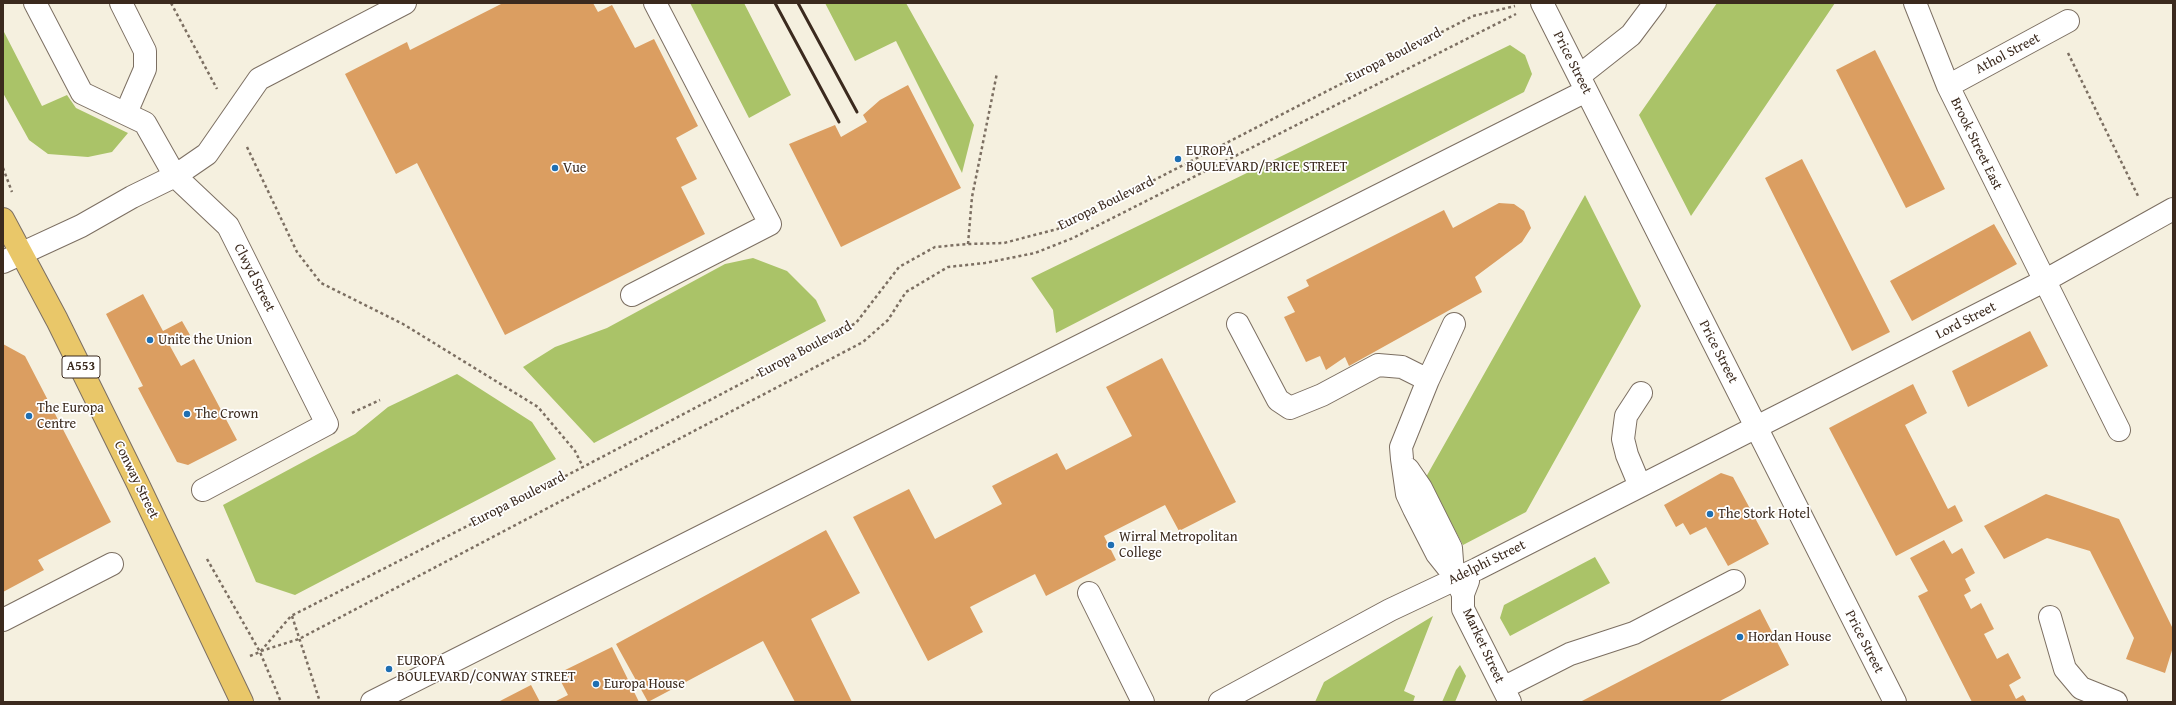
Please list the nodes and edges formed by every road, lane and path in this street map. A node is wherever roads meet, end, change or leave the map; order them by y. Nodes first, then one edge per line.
1 (34, 3) edge
2 (121, 3) edge
3 (171, 3) edge
4 (405, 3) edge
5 (655, 3) edge
6 (1655, 3) edge
7 (1915, 3) edge
8 (1529, 6) edge
9 (2062, 25) joint
10 (997, 73) dead end
11 (1582, 84) junction
12 (1948, 86) junction
13 (126, 113) junction
14 (232, 117) junction
15 (175, 176) junction
16 (2173, 209) edge
17 (3, 219) edge
18 (2151, 222) junction
19 (968, 244) junction
20 (12, 258) edge
21 (2044, 281) junction
22 (632, 295) dead end
23 (1238, 324) dead end
24 (1454, 324) dead end
25 (1428, 380) junction
26 (1641, 393) dead end
27 (1756, 427) junction
28 (2119, 430) dead end
29 (1402, 459) junction
30 (583, 467) junction
31 (1640, 486) junction
32 (203, 490) dead end
33 (112, 564) dead end
34 (1734, 581) dead end
35 (1457, 582) junction
36 (1089, 593) dead end
37 (291, 616) junction
38 (2050, 617) dead end
39 (3, 620) edge
40 (299, 639) junction
41 (260, 652) junction
42 (226, 666) junction
43 (1506, 695) edge
44 (242, 702) edge
45 (281, 702) edge
46 (320, 702) edge
47 (372, 702) edge
48 (1143, 702) edge
49 (1220, 702) edge
50 (1895, 702) edge
51 (2116, 702) edge

1 - 13 street
2 - 13 street
3 - 14 path
4 - 14 street
5 - 22 street
6 - 11 street
7 - 12 street, Brook Street East
8 - 11 street, Price Street
8 - 19 path, Europa Boulevard
8 - 40 path, Europa Boulevard
9 - 12 street, Athol Street
9 - 18 path
10 - 19 path
11 - 27 street, Price Street
11 - 47 street
12 - 21 street, Brook Street East
13 - 15 street
14 - 15 street
14 - 30 path
15 - 20 street
15 - 32 street, Clwyd Street
16 - 18 street, Lord Street
17 - 20 main road, Conway Street / A553
18 - 21 street, Lord Street
19 - 30 path, Europa Boulevard
20 - 42 main road, Conway Street / A553
21 - 27 street, Lord Street
21 - 28 street, Brook Street East
23 - 25 street
24 - 25 street
25 - 29 street
26 - 31 street
27 - 31 street, Adelphi Street
27 - 50 street, Price Street
29 - 35 street, Market Street
29 - 35 street
30 - 37 path, Europa Boulevard
31 - 35 street, Adelphi Street
33 - 39 street
34 - 43 street
35 - 43 street, Market Street
35 - 49 street, Adelphi Street
36 - 48 street
37 - 40 path
37 - 41 path, Europa Boulevard
38 - 51 street
40 - 41 path, Europa Boulevard
40 - 46 path
41 - 42 path, Europa Boulevard
41 - 45 path
42 - 44 main road, Conway Street / A553

